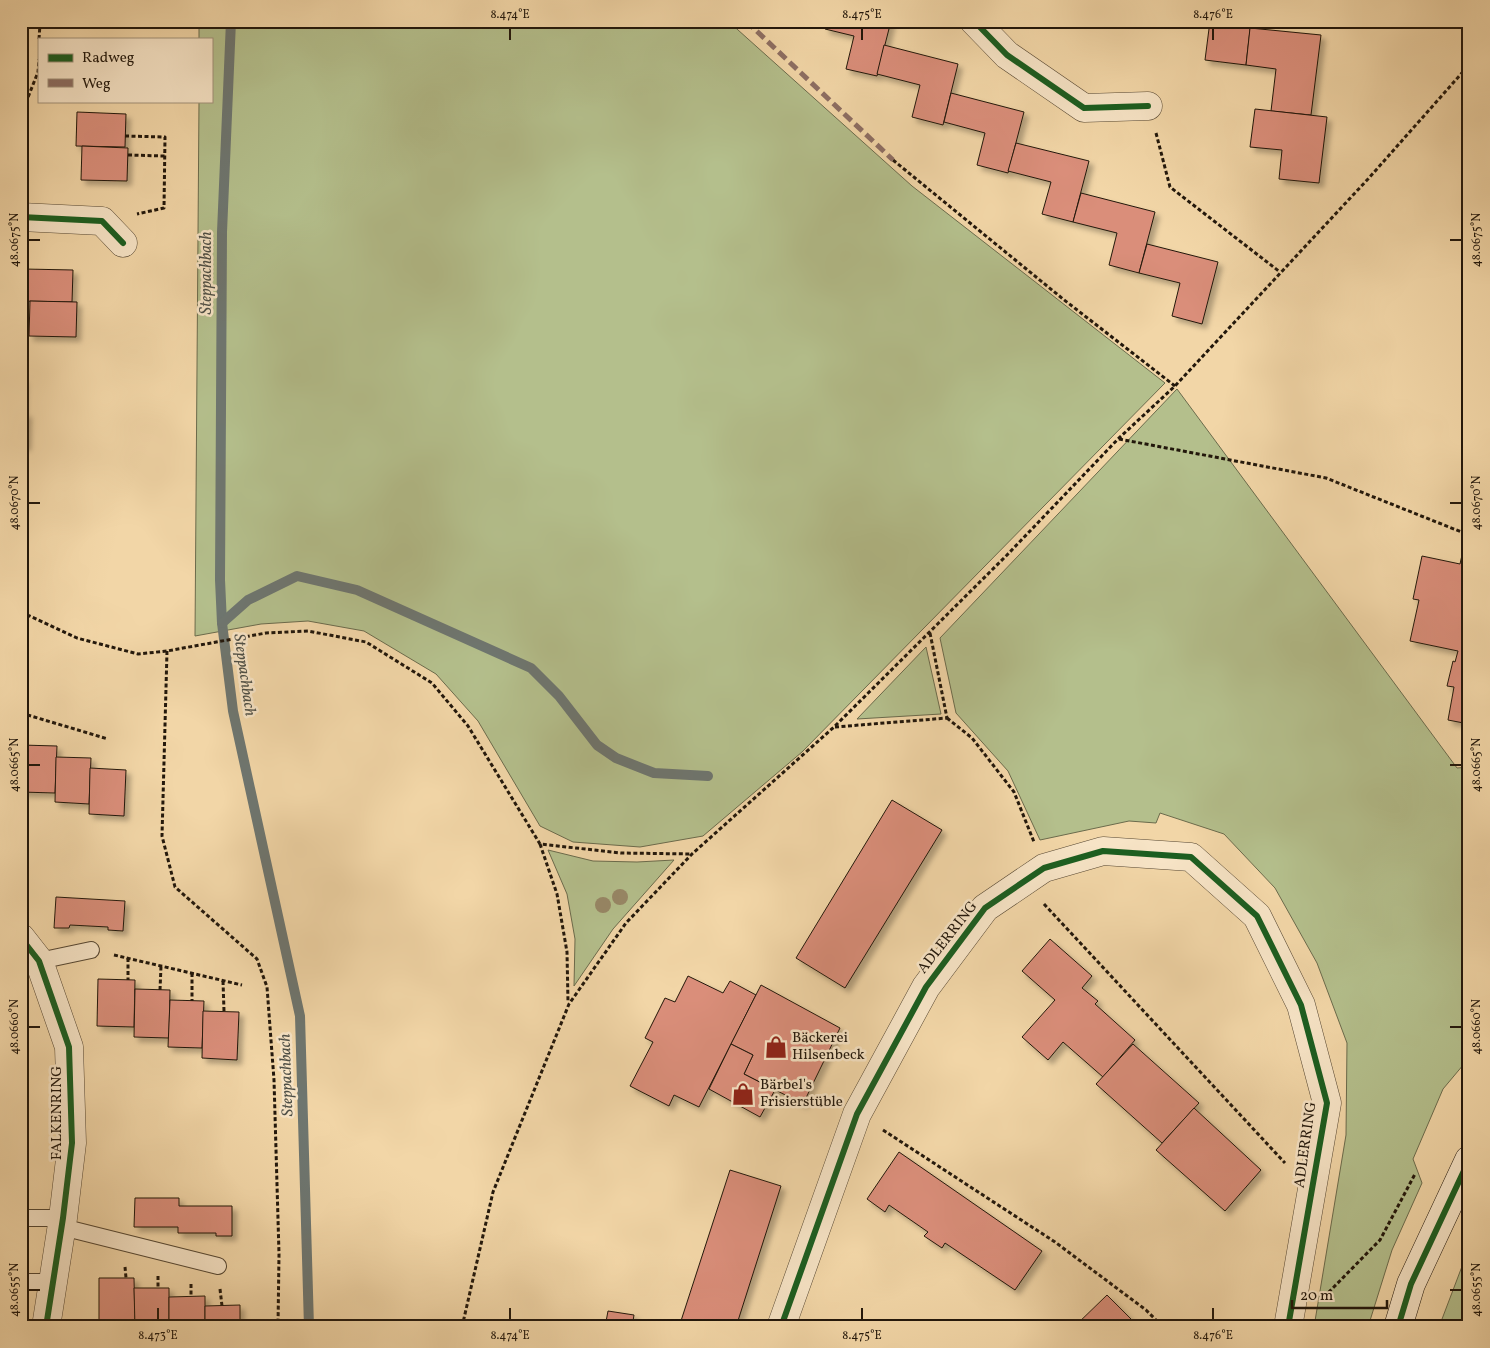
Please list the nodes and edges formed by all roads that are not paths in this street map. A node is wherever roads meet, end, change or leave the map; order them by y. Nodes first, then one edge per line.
1 (974, 21) edge
2 (1148, 106) road end
3 (21, 217) edge
4 (123, 243) dead end
5 (21, 938) edge
6 (91, 950) road end
7 (39, 961) junction
8 (1469, 1160) edge
9 (21, 1218) edge
10 (63, 1223) junction
11 (218, 1266) dead end
12 (21, 1282) edge
13 (54, 1282) junction
14 (46, 1327) edge
15 (781, 1327) edge
16 (1288, 1327) edge
17 (1398, 1327) edge

1 - 2 street
3 - 4 street
5 - 7 street, FALKENRING
6 - 7 lane
7 - 10 street, FALKENRING
8 - 17 street
9 - 10 lane
10 - 11 lane
10 - 13 street, FALKENRING
12 - 13 lane
13 - 14 street, FALKENRING
15 - 16 street, ADLERRING

